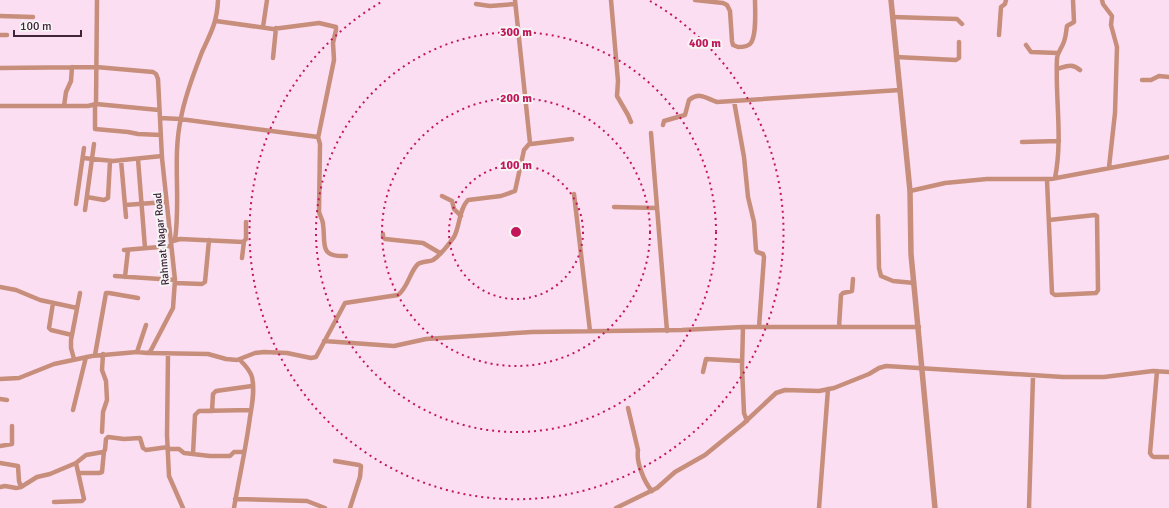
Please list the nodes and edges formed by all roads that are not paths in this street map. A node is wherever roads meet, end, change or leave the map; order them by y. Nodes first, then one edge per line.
1 (97, 0) edge
2 (218, 0) edge
3 (267, 0) edge
4 (611, 0) edge
5 (695, 0) edge
6 (755, 0) edge
7 (891, 0) edge
8 (1006, 0) edge
9 (1073, 0) edge
10 (1102, 0) edge
11 (515, 2) edge
12 (476, 4) dead end
13 (0, 16) edge
14 (33, 17) dead end
15 (893, 17) junction
16 (216, 21) junction
17 (962, 24) dead end
18 (263, 27) junction
19 (276, 28) junction
20 (999, 34) dead end
21 (0, 35) edge
22 (7, 35) dead end
23 (959, 42) dead end
24 (1026, 45) dead end
25 (1058, 53) junction
26 (896, 57) junction
27 (273, 58) dead end
28 (72, 67) junction
29 (96, 67) junction
30 (0, 68) edge
31 (1057, 69) junction
32 (1080, 70) dead end
33 (1169, 77) edge
34 (1142, 80) dead end
35 (900, 90) junction
36 (734, 101) junction
37 (95, 104) junction
38 (0, 106) edge
39 (64, 106) junction
40 (160, 110) junction
41 (160, 118) junction
42 (180, 119) junction
43 (631, 122) dead end
44 (663, 125) dead end
45 (651, 133) dead end
46 (161, 135) junction
47 (318, 138) junction
48 (572, 139) dead end
49 (1022, 142) dead end
50 (1058, 142) junction
51 (530, 143) junction
52 (94, 144) dead end
53 (84, 148) dead end
54 (162, 156) junction
55 (1169, 157) edge
56 (83, 158) junction
57 (93, 159) junction
58 (138, 159) junction
59 (121, 160) junction
60 (110, 161) junction
61 (1109, 167) junction
62 (1055, 178) junction
63 (1047, 180) junction
64 (910, 191) junction
65 (574, 194) dead end
66 (442, 196) dead end
67 (87, 197) junction
68 (166, 202) junction
69 (141, 203) junction
70 (76, 204) dead end
71 (124, 205) junction
72 (614, 207) dead end
73 (656, 208) junction
74 (86, 210) dead end
75 (461, 216) junction
76 (878, 216) dead end
77 (126, 217) dead end
78 (1048, 220) junction
79 (246, 222) dead end
80 (383, 234) dead end
81 (175, 240) junction
82 (209, 240) junction
83 (244, 241) junction
84 (171, 244) junction
85 (145, 248) junction
86 (440, 253) junction
87 (346, 256) dead end
88 (242, 258) dead end
89 (115, 276) dead end
90 (126, 277) junction
91 (853, 279) dead end
92 (175, 281) junction
93 (914, 284) junction
94 (0, 287) edge
95 (80, 293) dead end
96 (138, 298) dead end
97 (53, 303) junction
98 (77, 308) junction
99 (146, 325) dead end
100 (743, 327) junction
101 (759, 327) junction
102 (839, 327) junction
103 (919, 327) junction
104 (590, 331) junction
105 (667, 331) junction
106 (72, 334) junction
107 (324, 342) junction
108 (137, 352) junction
109 (149, 353) junction
110 (103, 354) junction
111 (168, 354) junction
112 (95, 355) junction
113 (86, 357) junction
114 (74, 360) junction
115 (240, 360) junction
116 (742, 361) junction
117 (922, 368) junction
118 (1157, 371) junction
119 (703, 372) dead end
120 (1169, 372) edge
121 (1032, 376) junction
122 (0, 379) edge
123 (252, 386) junction
124 (828, 389) junction
125 (0, 400) edge
126 (7, 400) dead end
127 (628, 408) dead end
128 (73, 410) dead end
129 (251, 410) junction
130 (212, 411) junction
131 (747, 421) junction
132 (12, 426) dead end
133 (102, 432) dead end
134 (0, 446) edge
135 (168, 448) junction
136 (104, 451) junction
137 (244, 452) junction
138 (193, 454) junction
139 (1169, 457) edge
140 (335, 461) dead end
141 (0, 463) edge
142 (76, 463) junction
143 (79, 473) junction
144 (0, 487) edge
145 (22, 487) junction
146 (652, 491) junction
147 (236, 499) junction
148 (54, 502) dead end
149 (183, 508) edge
150 (190, 508) edge
151 (234, 508) edge
152 (325, 508) edge
153 (350, 508) edge
154 (616, 508) edge
155 (819, 508) edge
156 (935, 508) edge
157 (1029, 508) edge

1 - 29 street
2 - 16 street
3 - 18 street
4 - 43 street
5 - 6 street
7 - 15 street
8 - 20 street
9 - 25 street
10 - 61 street
11 - 12 street
11 - 51 street
13 - 14 street
15 - 17 street
15 - 26 street
16 - 18 street
16 - 42 street
18 - 19 street
19 - 27 street
19 - 47 street
21 - 22 street
23 - 26 street
24 - 25 street
25 - 31 street
26 - 35 street
28 - 29 street
28 - 30 street
28 - 39 street
29 - 37 street
29 - 40 street, Rahmat Nagar Road
31 - 32 street
31 - 50 street
33 - 34 street
35 - 36 street
35 - 64 street
36 - 44 street
36 - 101 street
37 - 39 street
37 - 40 street
37 - 46 street
38 - 39 street
40 - 41 street, Rahmat Nagar Road
41 - 42 street
41 - 46 street, Rahmat Nagar Road
42 - 47 street
42 - 81 street
45 - 73 street
46 - 54 street, Rahmat Nagar Road
47 - 87 street
48 - 51 street
49 - 50 street
50 - 62 street
51 - 75 street
52 - 57 street
53 - 56 street
54 - 58 street
54 - 68 street, Rahmat Nagar Road
55 - 61 street
56 - 57 street
56 - 70 street
57 - 60 street
57 - 67 street
58 - 59 street
58 - 69 street
59 - 60 street
59 - 71 street
60 - 67 street
61 - 62 street
62 - 63 street
63 - 64 street
63 - 78 street
64 - 93 street
65 - 104 street
66 - 75 street
67 - 74 street
68 - 69 street
68 - 84 street, Rahmat Nagar Road
69 - 71 street
69 - 85 street
71 - 77 street
72 - 73 street
73 - 105 street
75 - 86 street
76 - 93 street
78 - 78 street
79 - 83 street
80 - 86 street
81 - 82 street
81 - 84 street
82 - 83 street
82 - 92 street
83 - 88 street
84 - 85 street
84 - 92 street, Rahmat Nagar Road
85 - 90 street
86 - 107 street
89 - 90 street
90 - 92 street
91 - 102 street
92 - 109 street, Rahmat Nagar Road
93 - 103 street
94 - 97 street
95 - 98 street
96 - 112 street
97 - 98 street
97 - 106 street
98 - 106 street
99 - 108 street
100 - 101 street
100 - 105 street
100 - 116 street
101 - 102 street
102 - 103 street
103 - 117 street
104 - 105 street
104 - 107 street
106 - 114 street
107 - 115 street
108 - 109 street
108 - 110 street
109 - 111 street
110 - 112 street
110 - 133 street
111 - 115 street
111 - 135 street
112 - 113 street
113 - 114 street
113 - 128 street
114 - 122 street
115 - 123 street
116 - 119 street
116 - 131 street
117 - 121 street
117 - 124 street
117 - 156 street
118 - 120 street
118 - 121 street
118 - 139 street
121 - 157 street
123 - 129 street
123 - 130 street
124 - 131 street
124 - 155 street
125 - 126 street
127 - 146 street
129 - 130 street
129 - 137 street
130 - 138 street
131 - 146 street
132 - 134 street
135 - 136 street
135 - 138 street
135 - 149 street
136 - 142 street
136 - 143 street
137 - 138 street
137 - 147 street
140 - 153 street
141 - 145 street
142 - 143 street
142 - 145 street
143 - 148 street
144 - 145 street
146 - 154 street
147 - 151 street
147 - 152 street
149 - 150 street

